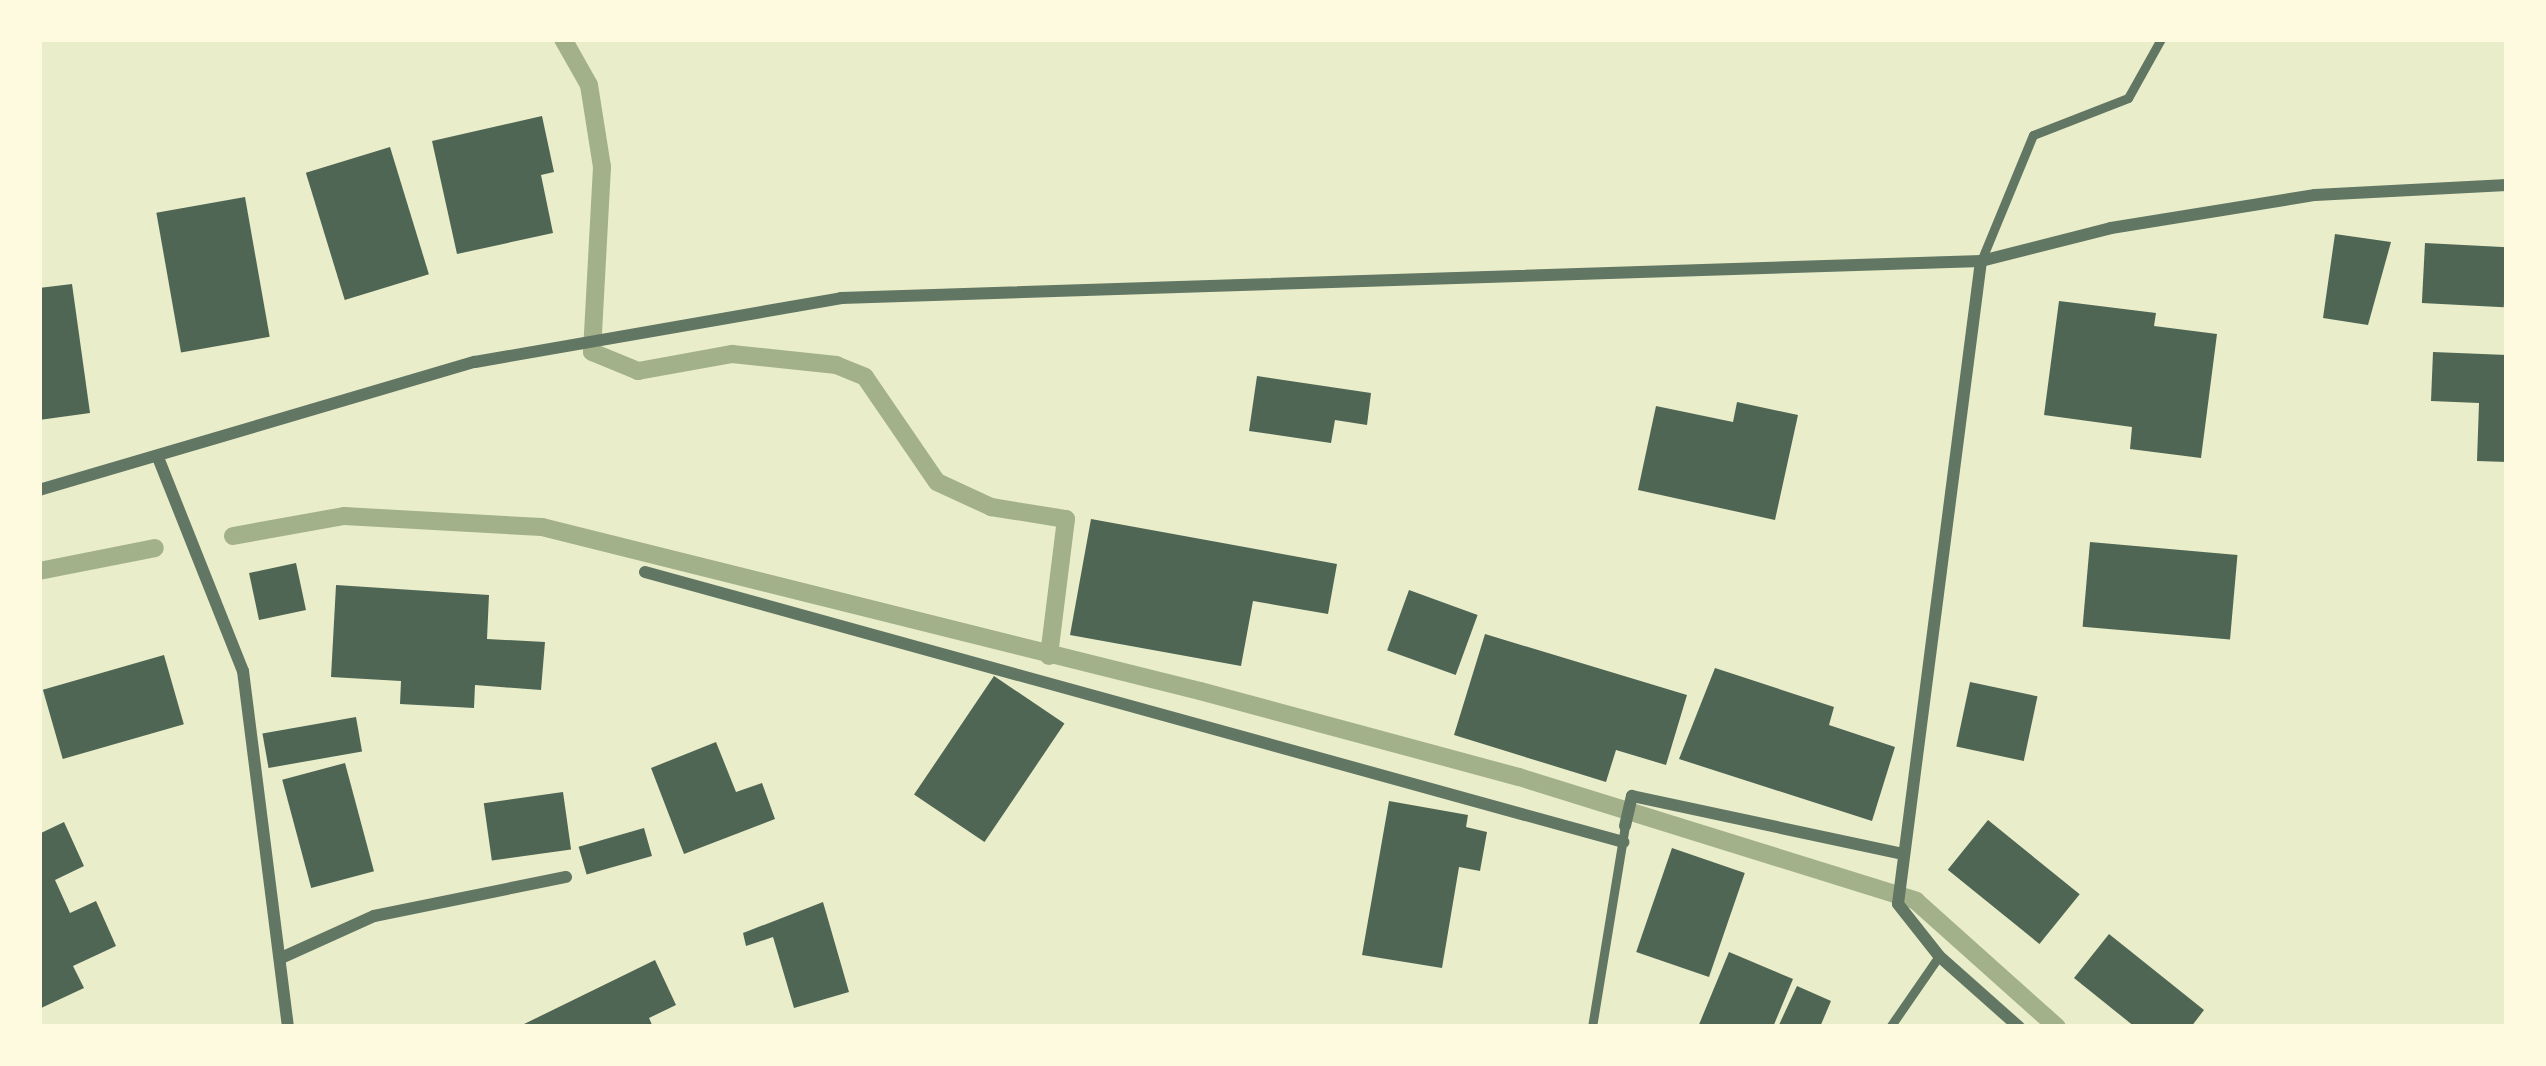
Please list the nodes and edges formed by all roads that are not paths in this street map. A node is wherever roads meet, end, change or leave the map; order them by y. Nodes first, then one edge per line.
1 (2161, 39) edge
2 (2507, 185) edge
3 (1981, 261) junction
4 (159, 460) junction
5 (39, 490) edge
6 (645, 572) dead end
7 (1625, 826) joint
8 (1623, 842) junction
9 (1899, 853) junction
10 (566, 877) dead end
11 (1939, 956) junction
12 (281, 958) junction
13 (288, 1027) edge
14 (1592, 1027) edge
15 (1890, 1027) edge
16 (2019, 1027) edge

1 - 3 lane
2 - 3 street
3 - 4 street
3 - 9 street
4 - 5 street
4 - 12 street
6 - 8 street
7 - 8 lane
7 - 9 street
8 - 14 lane
9 - 11 street
10 - 12 street
11 - 15 lane
11 - 16 street
12 - 13 street

